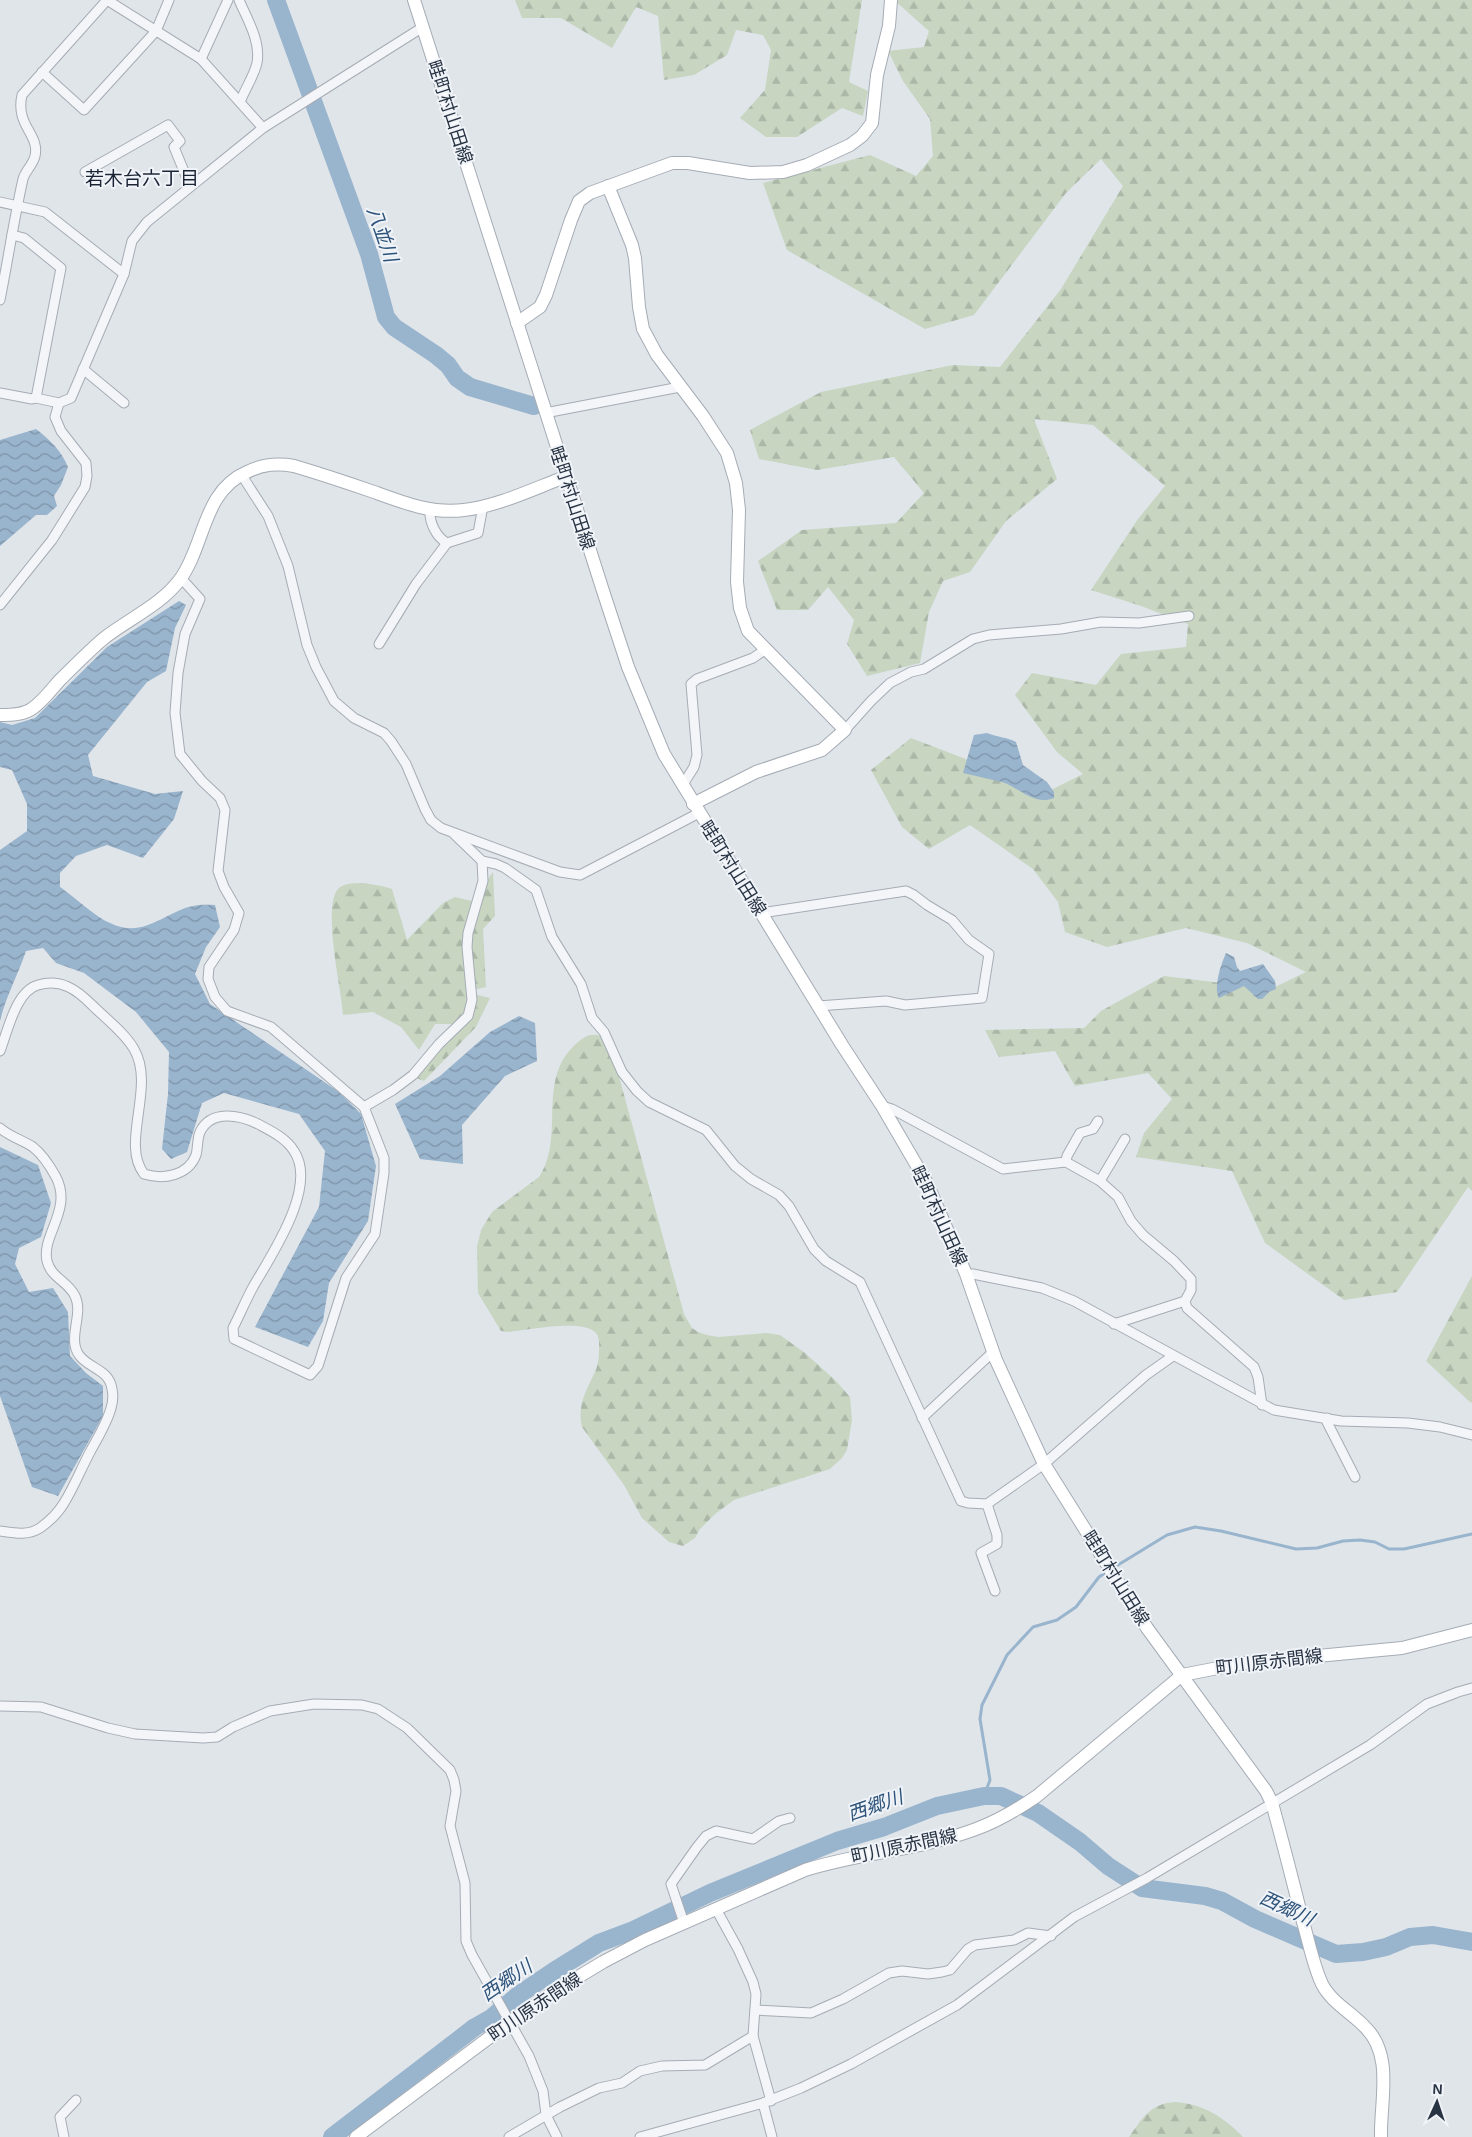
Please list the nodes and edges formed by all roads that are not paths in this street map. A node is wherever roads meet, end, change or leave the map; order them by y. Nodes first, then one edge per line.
1 (107, 0) edge
2 (169, 0) edge
3 (228, 0) edge
4 (238, 0) edge
5 (414, 0) edge
6 (891, 0) edge
7 (423, 27) junction
8 (156, 31) junction
9 (201, 59) junction
10 (42, 72) junction
11 (240, 102) junction
12 (263, 128) junction
13 (86, 172) dead end
14 (190, 186) junction
15 (608, 186) junction
16 (0, 202) edge
17 (18, 205) junction
18 (12, 235) junction
19 (124, 274) junction
20 (0, 300) edge
21 (517, 323) junction
22 (83, 370) junction
23 (680, 387) junction
24 (0, 393) edge
25 (36, 398) junction
26 (124, 402) dead end
27 (59, 403) junction
28 (545, 413) junction
29 (241, 474) junction
30 (565, 477) junction
31 (483, 506) junction
32 (430, 510) junction
33 (447, 543) junction
34 (181, 578) junction
35 (0, 605) edge
36 (1189, 616) dead end
37 (379, 644) dead end
38 (766, 649) junction
39 (0, 715) edge
40 (845, 730) junction
41 (682, 786) junction
42 (696, 808) junction
43 (454, 834) junction
44 (482, 861) junction
45 (761, 913) junction
46 (818, 1006) junction
47 (0, 1051) edge
48 (882, 1106) junction
49 (364, 1107) junction
50 (1098, 1120) dead end
51 (0, 1128) edge
52 (1125, 1139) dead end
53 (1066, 1162) junction
54 (1100, 1181) junction
55 (966, 1274) junction
56 (1185, 1301) junction
57 (1114, 1324) junction
58 (993, 1352) junction
59 (1173, 1356) junction
60 (1262, 1405) junction
61 (922, 1418) junction
62 (1327, 1418) junction
63 (1472, 1435) edge
64 (1044, 1464) junction
65 (1355, 1477) dead end
66 (987, 1504) junction
67 (0, 1531) edge
68 (994, 1591) dead end
69 (1472, 1630) edge
70 (1182, 1675) junction
71 (1472, 1688) edge
72 (0, 1706) edge
73 (1272, 1803) junction
74 (790, 1818) dead end
75 (716, 1909) junction
76 (684, 1923) junction
77 (1051, 1936) junction
78 (755, 2010) junction
79 (507, 2017) junction
80 (753, 2036) junction
81 (76, 2100) dead end
82 (767, 2102) junction
83 (546, 2116) junction
84 (64, 2137) edge
85 (356, 2137) edge
86 (509, 2137) edge
87 (557, 2137) edge
88 (640, 2137) edge
89 (772, 2137) edge
90 (1381, 2137) edge

1 - 8 street
1 - 10 street
2 - 8 street
3 - 9 street
4 - 11 street
5 - 7 main road, 畦町村山田線
6 - 15 main road
7 - 12 street
7 - 21 main road, 畦町村山田線
8 - 9 street
8 - 10 street
9 - 11 street
10 - 17 street
11 - 12 street
12 - 14 street
13 - 14 street
14 - 19 street
15 - 21 main road
15 - 23 main road
16 - 17 street
17 - 18 street
17 - 19 street
18 - 20 street
18 - 25 street
19 - 22 street
21 - 28 main road, 畦町村山田線
22 - 26 street
22 - 27 street
23 - 28 street
23 - 38 main road
24 - 25 street
25 - 27 street
27 - 35 street
28 - 30 main road, 畦町村山田線
29 - 32 main road
29 - 34 main road
29 - 43 street
30 - 31 main road
30 - 41 main road, 畦町村山田線
31 - 32 main road
31 - 33 street
32 - 33 street
33 - 37 street
34 - 39 main road
34 - 49 street
36 - 40 street
38 - 40 main road
38 - 41 street
40 - 42 main road
41 - 42 main road, 畦町村山田線
42 - 43 street
42 - 45 main road, 畦町村山田線
43 - 44 street
44 - 49 street
44 - 61 street
45 - 46 main road, 畦町村山田線
45 - 46 street
46 - 48 main road, 畦町村山田線
47 - 49 street
48 - 53 street
48 - 55 main road, 畦町村山田線
50 - 53 street
51 - 67 street
52 - 54 street
53 - 54 street
54 - 56 street
55 - 57 street
55 - 58 main road, 畦町村山田線
56 - 57 street
56 - 60 street
57 - 59 street
58 - 61 street
58 - 64 main road, 畦町村山田線
59 - 60 street
59 - 64 street
60 - 62 street
61 - 66 street
62 - 63 street
62 - 65 street
64 - 66 street
64 - 70 main road, 畦町村山田線
66 - 68 street
69 - 70 main road, 町川原赤間線
70 - 73 main road, 畦町村山田線
70 - 75 main road, 町川原赤間線
71 - 73 street
72 - 79 street
73 - 77 street
73 - 90 main road, 畦町村山田線
74 - 76 street
75 - 76 main road, 町川原赤間線
75 - 78 street
76 - 79 main road, 町川原赤間線
77 - 78 street
77 - 82 street
78 - 80 street
79 - 83 street
79 - 85 main road, 町川原赤間線
80 - 82 street
80 - 83 street
81 - 84 street
82 - 88 street
82 - 89 street
83 - 86 street
83 - 87 street

